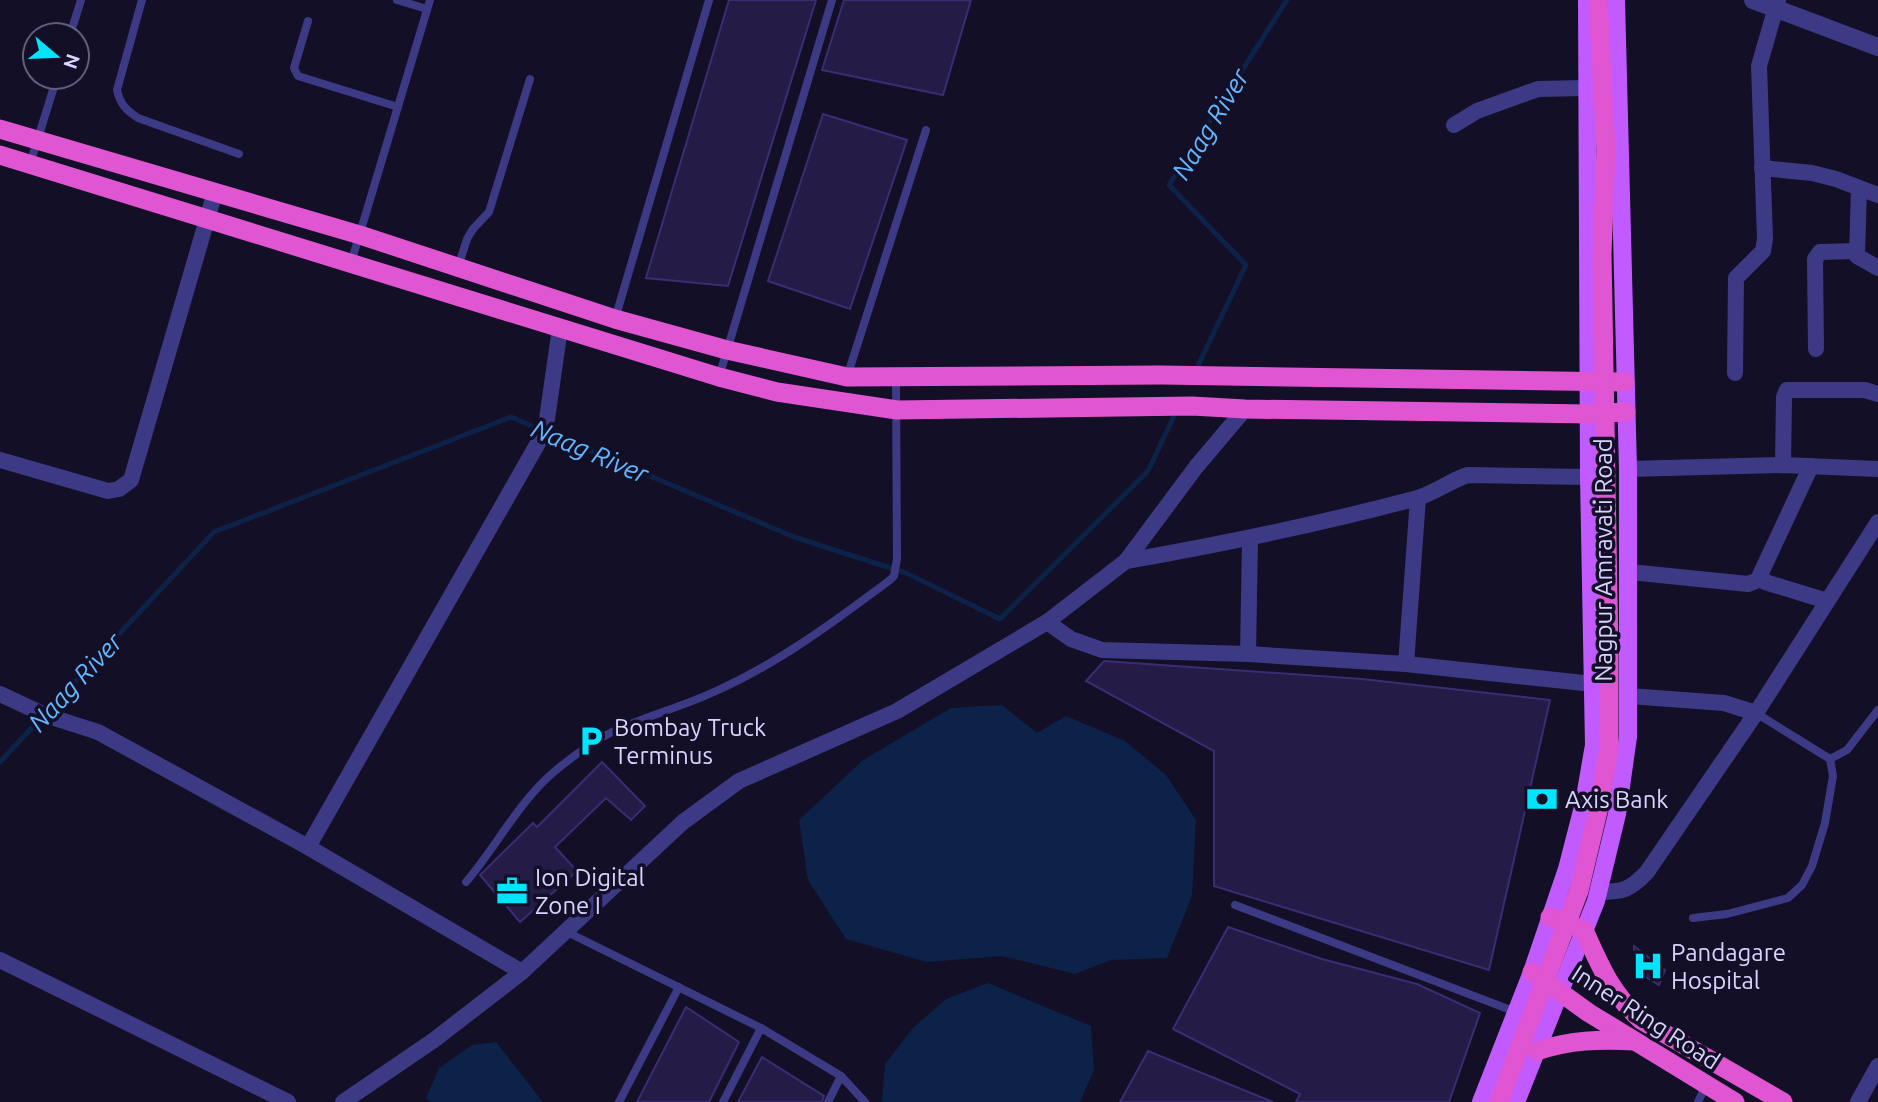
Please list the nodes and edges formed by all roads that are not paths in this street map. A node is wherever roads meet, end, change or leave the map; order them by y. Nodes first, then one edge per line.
1 (81, 0) edge
2 (142, 0) edge
3 (397, 0) edge
4 (709, 0) edge
5 (832, 0) edge
6 (1587, 0) edge
7 (1598, 0) edge
8 (1616, 0) edge
9 (1753, 0) edge
10 (1777, 4) edge
11 (429, 5) edge
12 (74, 21) edge
13 (308, 21) dead end
14 (1878, 47) edge
15 (530, 79) dead end
16 (1587, 88) junction
17 (53, 91) edge
18 (398, 107) junction
19 (1454, 125) dead end
20 (0, 129) edge
21 (926, 130) dead end
22 (38, 140) junction
23 (239, 154) dead end
24 (0, 155) edge
25 (30, 164) junction
26 (1762, 168) junction
27 (1859, 188) junction
28 (215, 192) junction
29 (1878, 195) edge
30 (206, 217) junction
31 (360, 235) junction
32 (1856, 251) junction
33 (351, 263) junction
34 (458, 267) junction
35 (1878, 268) edge
36 (615, 319) junction
37 (560, 328) junction
38 (1816, 349) dead end
39 (727, 350) junction
40 (1735, 373) dead end
41 (719, 377) junction
42 (847, 377) junction
43 (896, 378) junction
44 (1589, 380) junction
45 (1625, 382) junction
46 (1878, 394) edge
47 (1245, 409) junction
48 (897, 410) junction
49 (1626, 412) junction
50 (1589, 414) junction
51 (547, 419) joint
52 (542, 436) joint
53 (0, 460) edge
54 (1783, 465) junction
55 (1811, 466) junction
56 (1628, 469) junction
57 (1878, 469) edge
58 (1589, 477) junction
59 (1418, 498) junction
60 (1878, 522) edge
61 (1250, 539) junction
62 (1126, 561) junction
63 (1630, 572) junction
64 (1761, 579) junction
65 (1827, 601) junction
66 (1047, 622) junction
67 (1248, 654) junction
68 (1406, 664) junction
69 (1593, 684) junction
70 (0, 694) edge
71 (1629, 696) junction
72 (1878, 710) edge
73 (1756, 713) junction
74 (1830, 759) junction
75 (308, 847) junction
76 (466, 882) dead end
77 (1599, 892) junction
78 (1235, 905) dead end
79 (1550, 917) junction
80 (1693, 918) dead end
81 (1584, 930) junction
82 (565, 931) junction
83 (0, 960) edge
84 (522, 972) junction
85 (1532, 972) junction
86 (679, 987) junction
87 (1561, 991) junction
88 (1516, 1012) junction
89 (761, 1028) junction
90 (1635, 1041) junction
91 (1537, 1051) junction
92 (1878, 1066) edge
93 (841, 1076) junction
94 (1702, 1093) edge
95 (288, 1102) edge
96 (343, 1102) edge
97 (619, 1102) edge
98 (723, 1102) edge
99 (828, 1102) edge
100 (865, 1102) edge
101 (1481, 1102) edge
102 (1499, 1102) edge
103 (1516, 1102) edge
104 (1735, 1102) edge
105 (1783, 1102) edge
106 (1858, 1102) edge

1 - 12 lane
2 - 23 lane
3 - 11 lane
4 - 36 lane
5 - 39 lane
6 - 16 main road, Nagpur Amravati Road
7 - 102 highway, bridge
8 - 45 main road, Nagpur Amravati Road
9 - 10 street
10 - 14 street
10 - 26 street
11 - 18 lane
13 - 18 lane
15 - 34 lane
16 - 19 street
16 - 44 main road, Nagpur Amravati Road
17 - 22 lane
18 - 31 lane
20 - 22 highway
21 - 42 lane
22 - 25 lane
22 - 28 highway
24 - 25 highway
25 - 30 highway
26 - 27 street
26 - 40 street
27 - 29 street
27 - 32 street
28 - 30 street
28 - 31 highway
30 - 33 highway
30 - 53 street
31 - 33 lane
31 - 34 highway
32 - 35 street
32 - 38 street
33 - 37 highway
34 - 36 highway
36 - 39 highway
37 - 41 highway
37 - 51 street
39 - 41 lane
39 - 42 highway
41 - 48 highway
42 - 43 highway
43 - 44 highway
43 - 48 lane
44 - 45 highway
44 - 50 main road, Nagpur Amravati Road
45 - 49 main road, Nagpur Amravati Road
46 - 54 street
47 - 48 highway
47 - 50 highway
47 - 62 street
48 - 76 lane
49 - 50 highway
49 - 56 main road, Nagpur Amravati Road
50 - 58 main road, Nagpur Amravati Road
51 - 52 lane
52 - 75 street
54 - 55 street
54 - 56 street
55 - 57 street
55 - 64 street
56 - 63 main road, Nagpur Amravati Road
58 - 59 street
58 - 69 main road, Nagpur Amravati Road
59 - 61 street
59 - 68 street
60 - 65 street
61 - 62 street
61 - 67 street
62 - 66 street
63 - 64 street
63 - 71 main road, Nagpur Amravati Road
64 - 65 street
65 - 73 street
66 - 67 street
66 - 82 street
67 - 68 street
68 - 69 street
69 - 79 main road, Nagpur Amravati Road
70 - 75 street
71 - 73 street
71 - 77 main road, Nagpur Amravati Road
72 - 74 lane
73 - 74 lane
73 - 77 street
74 - 80 lane
75 - 84 street
77 - 81 main road, Nagpur Amravati Road
78 - 88 lane
79 - 81 highway, Inner Ring Road
79 - 85 main road, Nagpur Amravati Road
81 - 87 main road, Nagpur Amravati Road
81 - 105 highway, Inner Ring Road
82 - 84 street
82 - 86 lane
83 - 95 street
84 - 96 street
85 - 87 highway, Inner Ring Road
85 - 88 main road, Nagpur Amravati Road
86 - 89 lane
86 - 97 lane
87 - 90 highway, Inner Ring Road
87 - 91 main road, Nagpur Amravati Road
88 - 101 main road, Nagpur Amravati Road
89 - 93 lane
89 - 98 lane
90 - 91 highway
90 - 94 highway, Inner Ring Road
91 - 103 main road, Nagpur Amravati Road
92 - 106 street
93 - 99 lane
93 - 100 lane
94 - 104 highway, Inner Ring Road

